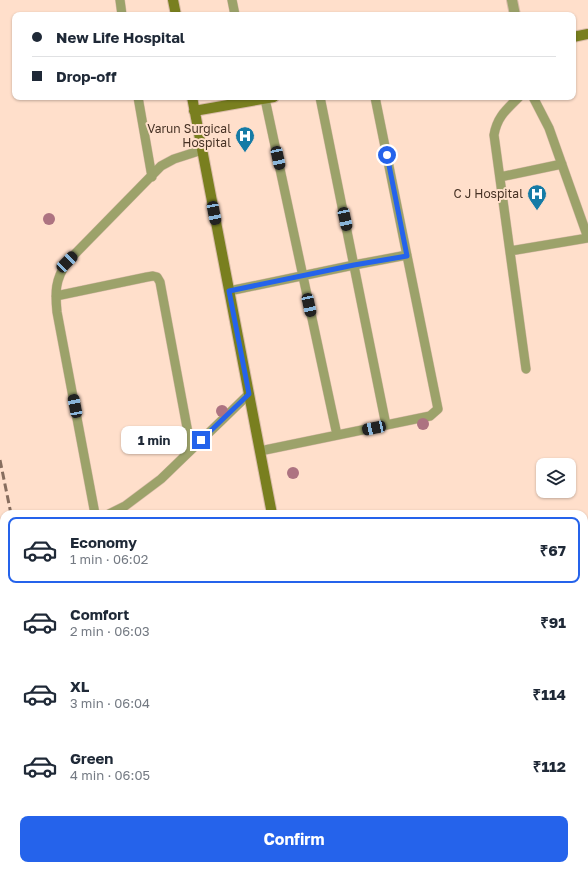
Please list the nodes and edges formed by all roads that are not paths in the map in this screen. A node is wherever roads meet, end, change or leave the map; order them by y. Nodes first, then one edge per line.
1 (120, 0) edge
2 (173, 0) edge
3 (232, 0) edge
4 (512, 0) edge
5 (122, 12) edge
6 (175, 12) edge
7 (234, 12) edge
8 (514, 12) edge
9 (588, 34) edge
10 (576, 36) edge
11 (139, 100) edge
12 (192, 100) edge
13 (247, 100) edge
14 (270, 100) edge
15 (321, 100) edge
16 (376, 100) edge
17 (516, 100) edge
18 (535, 100) edge
19 (194, 111) junction
20 (202, 150) junction
21 (562, 164) junction
22 (152, 177) junction
23 (500, 177) junction
24 (588, 238) edge
25 (510, 251) junction
26 (407, 256) junction
27 (354, 265) junction
28 (303, 276) junction
29 (229, 291) junction
30 (56, 296) junction
31 (526, 369) dead end
32 (249, 394) junction
33 (386, 425) junction
34 (337, 435) junction
35 (191, 450) junction
36 (260, 451) junction
37 (95, 510) edge
38 (117, 510) edge
39 (271, 510) edge

1 - 5 lane
2 - 6 street
3 - 7 lane
4 - 8 street
9 - 10 street
11 - 22 lane
12 - 19 street
13 - 19 street
14 - 28 lane
15 - 27 lane
16 - 26 lane
17 - 23 lane
18 - 21 lane
19 - 20 street
20 - 22 lane
20 - 29 street
21 - 23 lane
21 - 24 lane
22 - 30 lane
23 - 25 lane
24 - 25 lane
25 - 31 lane
26 - 27 lane
26 - 33 lane
27 - 28 lane
27 - 33 lane
28 - 29 lane
28 - 34 lane
29 - 32 street
30 - 35 lane
30 - 37 lane
32 - 35 lane
32 - 36 street
33 - 34 lane
34 - 36 lane
35 - 38 lane
36 - 39 street

